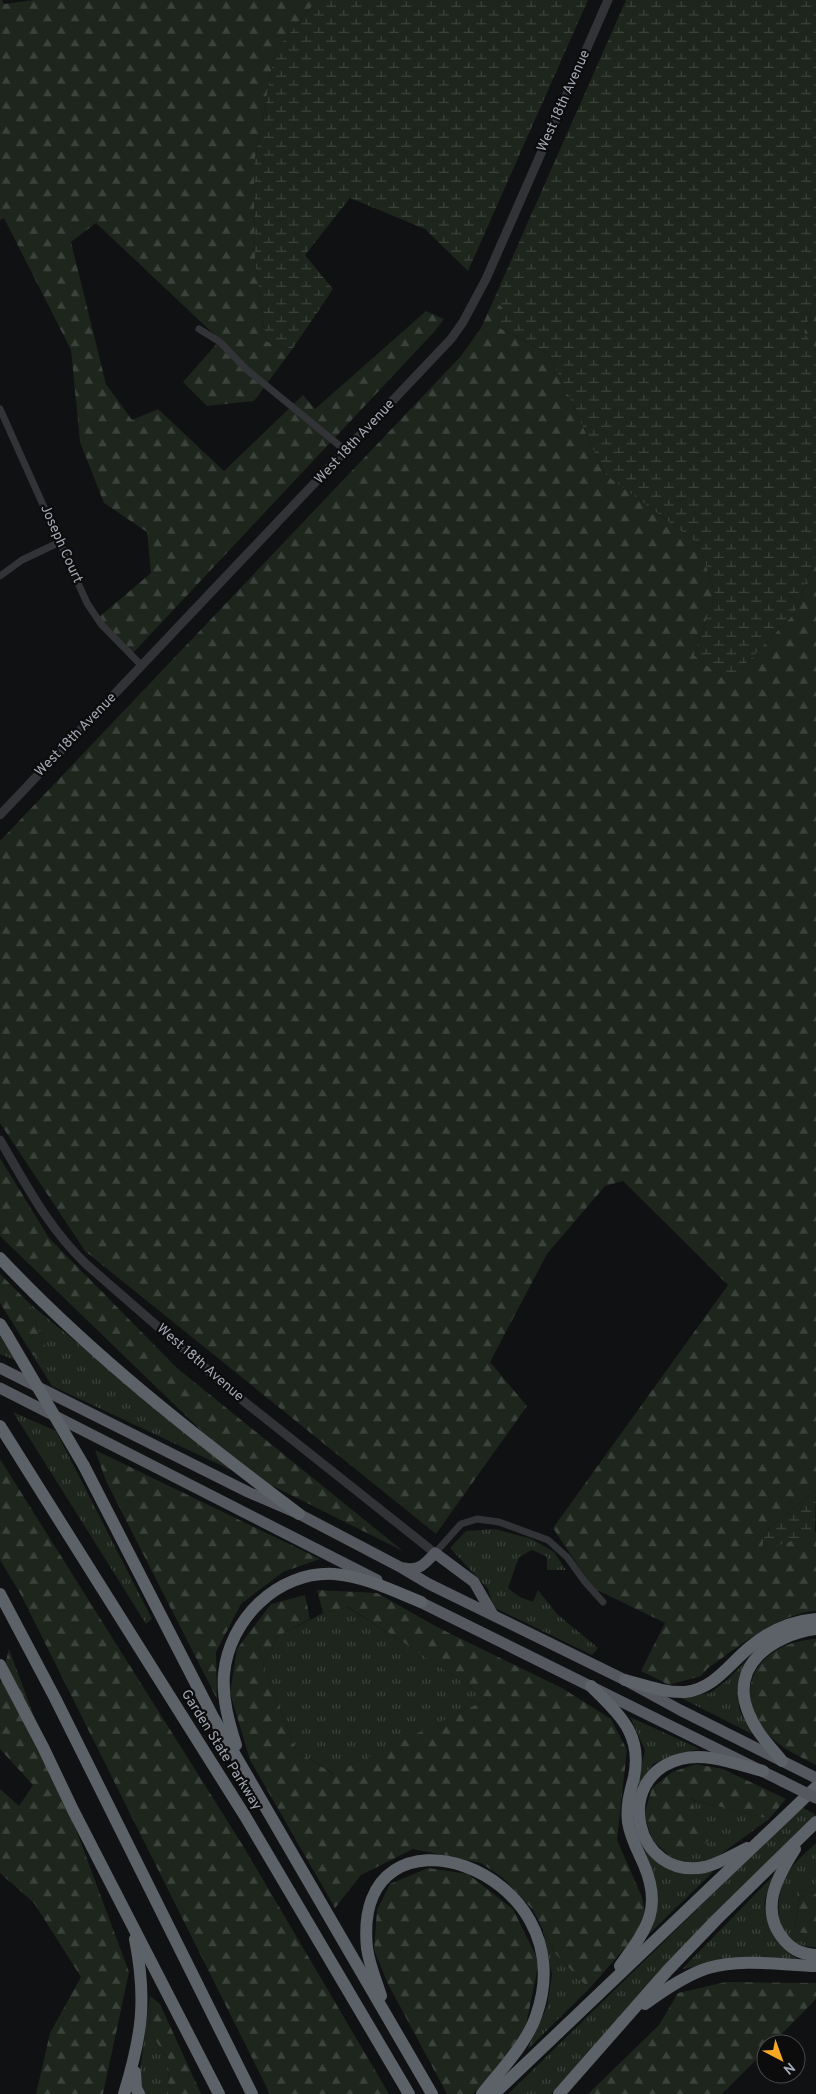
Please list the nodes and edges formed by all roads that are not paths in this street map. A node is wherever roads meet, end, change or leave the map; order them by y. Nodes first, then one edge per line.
1 (608, 0) edge
2 (199, 329) dead end
3 (0, 409) edge
4 (346, 451) junction
5 (60, 542) junction
6 (0, 576) edge
7 (142, 666) junction
8 (0, 815) edge
9 (0, 1140) edge
10 (0, 1258) edge
11 (0, 1324) edge
12 (0, 1368) edge
13 (0, 1388) edge
14 (0, 1426) edge
15 (299, 1514) junction
16 (435, 1553) junction
17 (402, 1568) junction
18 (0, 1594) edge
19 (420, 1602) junction
20 (603, 1602) dead end
21 (493, 1615) junction
22 (816, 1619) edge
23 (816, 1629) edge
24 (0, 1665) edge
25 (625, 1680) junction
26 (591, 1686) junction
27 (785, 1762) junction
28 (241, 1764) junction
29 (763, 1772) junction
30 (816, 1778) edge
31 (816, 1787) edge
32 (816, 1798) edge
33 (816, 1822) edge
34 (806, 1831) junction
35 (760, 1841) junction
36 (132, 1925) junction
37 (816, 1955) edge
38 (816, 1966) edge
39 (604, 1990) junction
40 (386, 2015) junction
41 (627, 2017) junction
42 (135, 2059) junction
43 (124, 2094) edge
44 (139, 2094) edge
45 (219, 2094) edge
46 (252, 2094) edge
47 (409, 2094) edge
48 (432, 2094) edge
49 (482, 2094) edge
50 (494, 2094) edge
51 (559, 2094) edge

1 - 4 street, West 18th Avenue
2 - 4 street
3 - 5 street, Joseph Court
4 - 7 street, West 18th Avenue
5 - 6 street
5 - 7 street, Joseph Court
7 - 8 street, West 18th Avenue
9 - 16 street, West 18th Avenue
10 - 15 highway
11 - 28 highway, bridge
12 - 15 highway
13 - 19 highway
14 - 47 highway, Garden State Parkway
15 - 17 highway
16 - 17 highway
16 - 20 street
16 - 21 highway
17 - 21 highway
18 - 46 highway
19 - 26 highway
19 - 28 highway
21 - 25 highway
22 - 25 highway
23 - 27 highway
24 - 36 highway
25 - 27 highway
26 - 29 highway
26 - 39 highway
27 - 30 highway
28 - 40 highway
29 - 32 highway, bridge
29 - 35 highway
31 - 35 highway
33 - 34 highway
34 - 37 highway
34 - 41 highway
35 - 39 highway
36 - 42 highway
36 - 45 highway
38 - 41 highway
39 - 50 highway
40 - 48 highway
40 - 49 highway
41 - 51 highway
42 - 43 highway
42 - 44 highway

